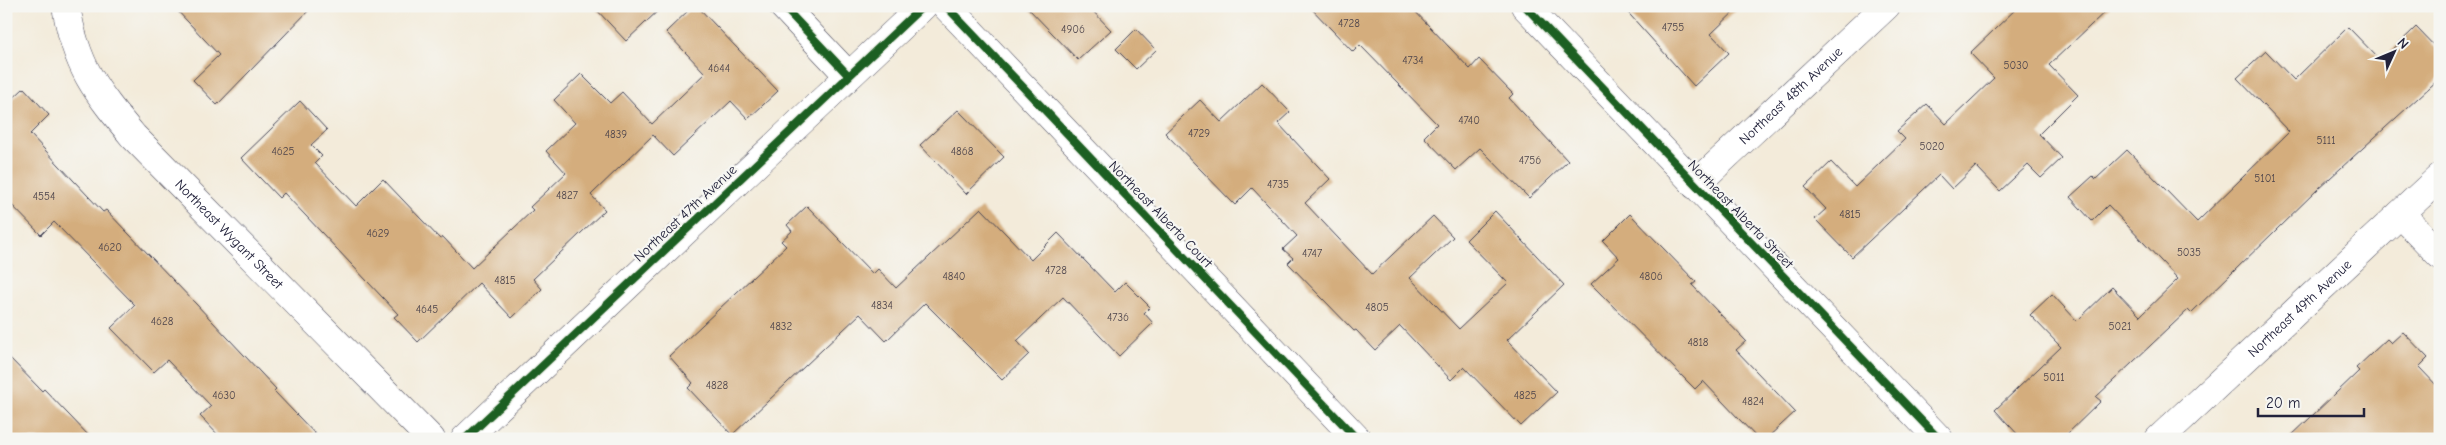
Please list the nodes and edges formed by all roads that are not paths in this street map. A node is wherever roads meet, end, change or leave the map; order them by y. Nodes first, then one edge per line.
1 (66, 6) edge
2 (782, 6) edge
3 (923, 6) edge
4 (946, 6) edge
5 (1526, 6) edge
6 (1886, 6) edge
7 (848, 76) junction
8 (2440, 177) edge
9 (1696, 185) junction
10 (2401, 214) junction
11 (2440, 255) edge
12 (431, 439) edge
13 (464, 439) edge
14 (1357, 439) edge
15 (1939, 439) edge
16 (2159, 439) edge

1 - 12 street, Northeast Wygant Street
2 - 7 street
3 - 7 street, Northeast 47th Avenue
4 - 14 street, Northeast Alberta Court
5 - 9 street, Northeast Alberta Street
6 - 9 street, Northeast 48th Avenue
7 - 13 street, Northeast 47th Avenue
8 - 10 street, Northeast 49th Avenue
9 - 15 street, Northeast Alberta Street
10 - 11 street
10 - 16 street, Northeast 49th Avenue

